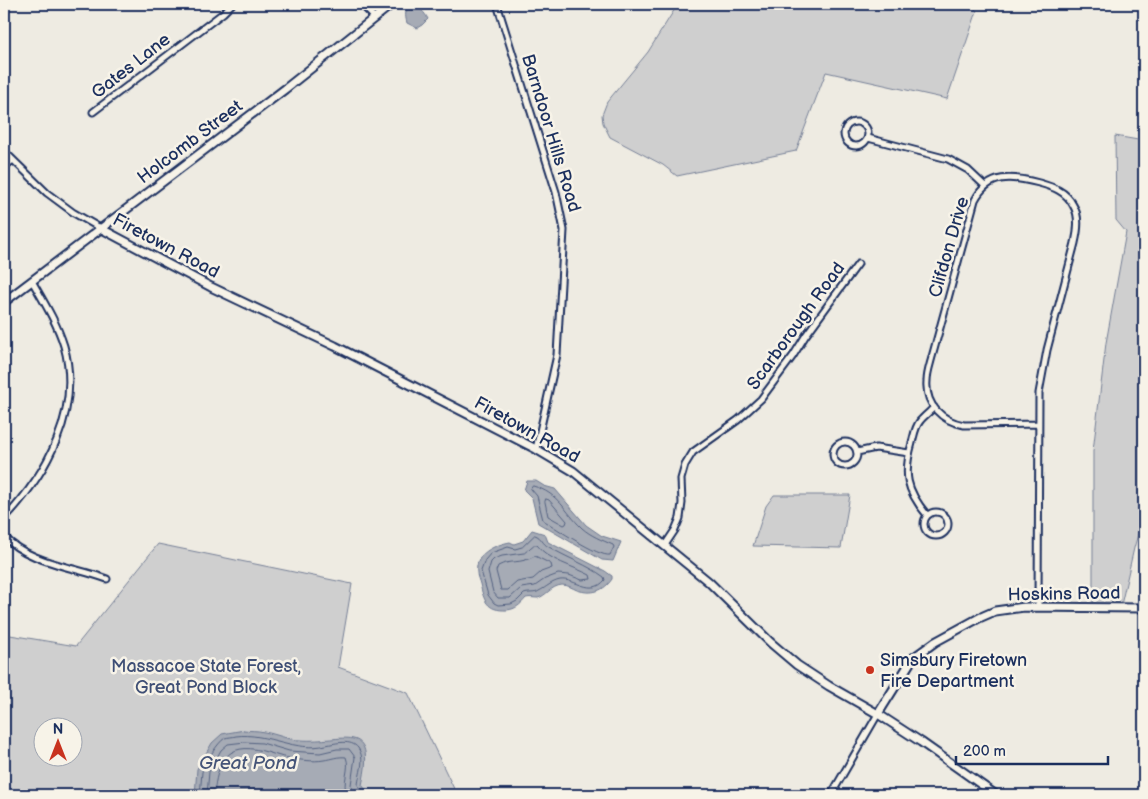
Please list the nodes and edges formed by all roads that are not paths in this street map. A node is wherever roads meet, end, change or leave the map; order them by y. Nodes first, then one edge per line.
1 (232, 4) edge
2 (361, 4) edge
3 (392, 4) edge
4 (497, 4) edge
5 (374, 18) junction
6 (93, 112) dead end
7 (868, 138) junction
8 (4, 151) edge
9 (13, 160) junction
10 (4, 167) edge
11 (985, 186) junction
12 (100, 228) junction
13 (858, 264) dead end
14 (32, 281) junction
15 (4, 302) edge
16 (934, 407) junction
17 (1038, 424) junction
18 (536, 449) junction
19 (857, 452) junction
20 (909, 453) junction
21 (928, 515) junction
22 (4, 519) edge
23 (4, 536) edge
24 (665, 545) junction
25 (107, 579) dead end
26 (1038, 607) junction
27 (1144, 608) edge
28 (878, 714) junction
29 (991, 794) edge
30 (831, 795) edge

1 - 6 street, Gates Lane
2 - 5 street
3 - 5 street, Holcomb Street
4 - 18 street, Barndoor Hills Road
5 - 12 street, Holcomb Street
7 - 7 street
7 - 11 street
8 - 9 street, Firetown Road
9 - 10 street
9 - 12 street, Firetown Road
11 - 16 street, Clifdon Drive
11 - 17 street, Clifdon Drive
12 - 14 street, Holcomb Street
12 - 18 street, Firetown Road
13 - 24 street, Scarborough Road
14 - 15 street, Holcomb Street
14 - 22 street
16 - 17 street
16 - 20 street
17 - 26 street, Clifdon Drive
18 - 24 street, Firetown Road
19 - 19 street
19 - 20 street
20 - 21 street
21 - 21 street
23 - 25 street
24 - 28 street, Firetown Road
26 - 27 street, Hoskins Road
26 - 28 street, Hoskins Road
28 - 29 street, Firetown Road
28 - 30 street

